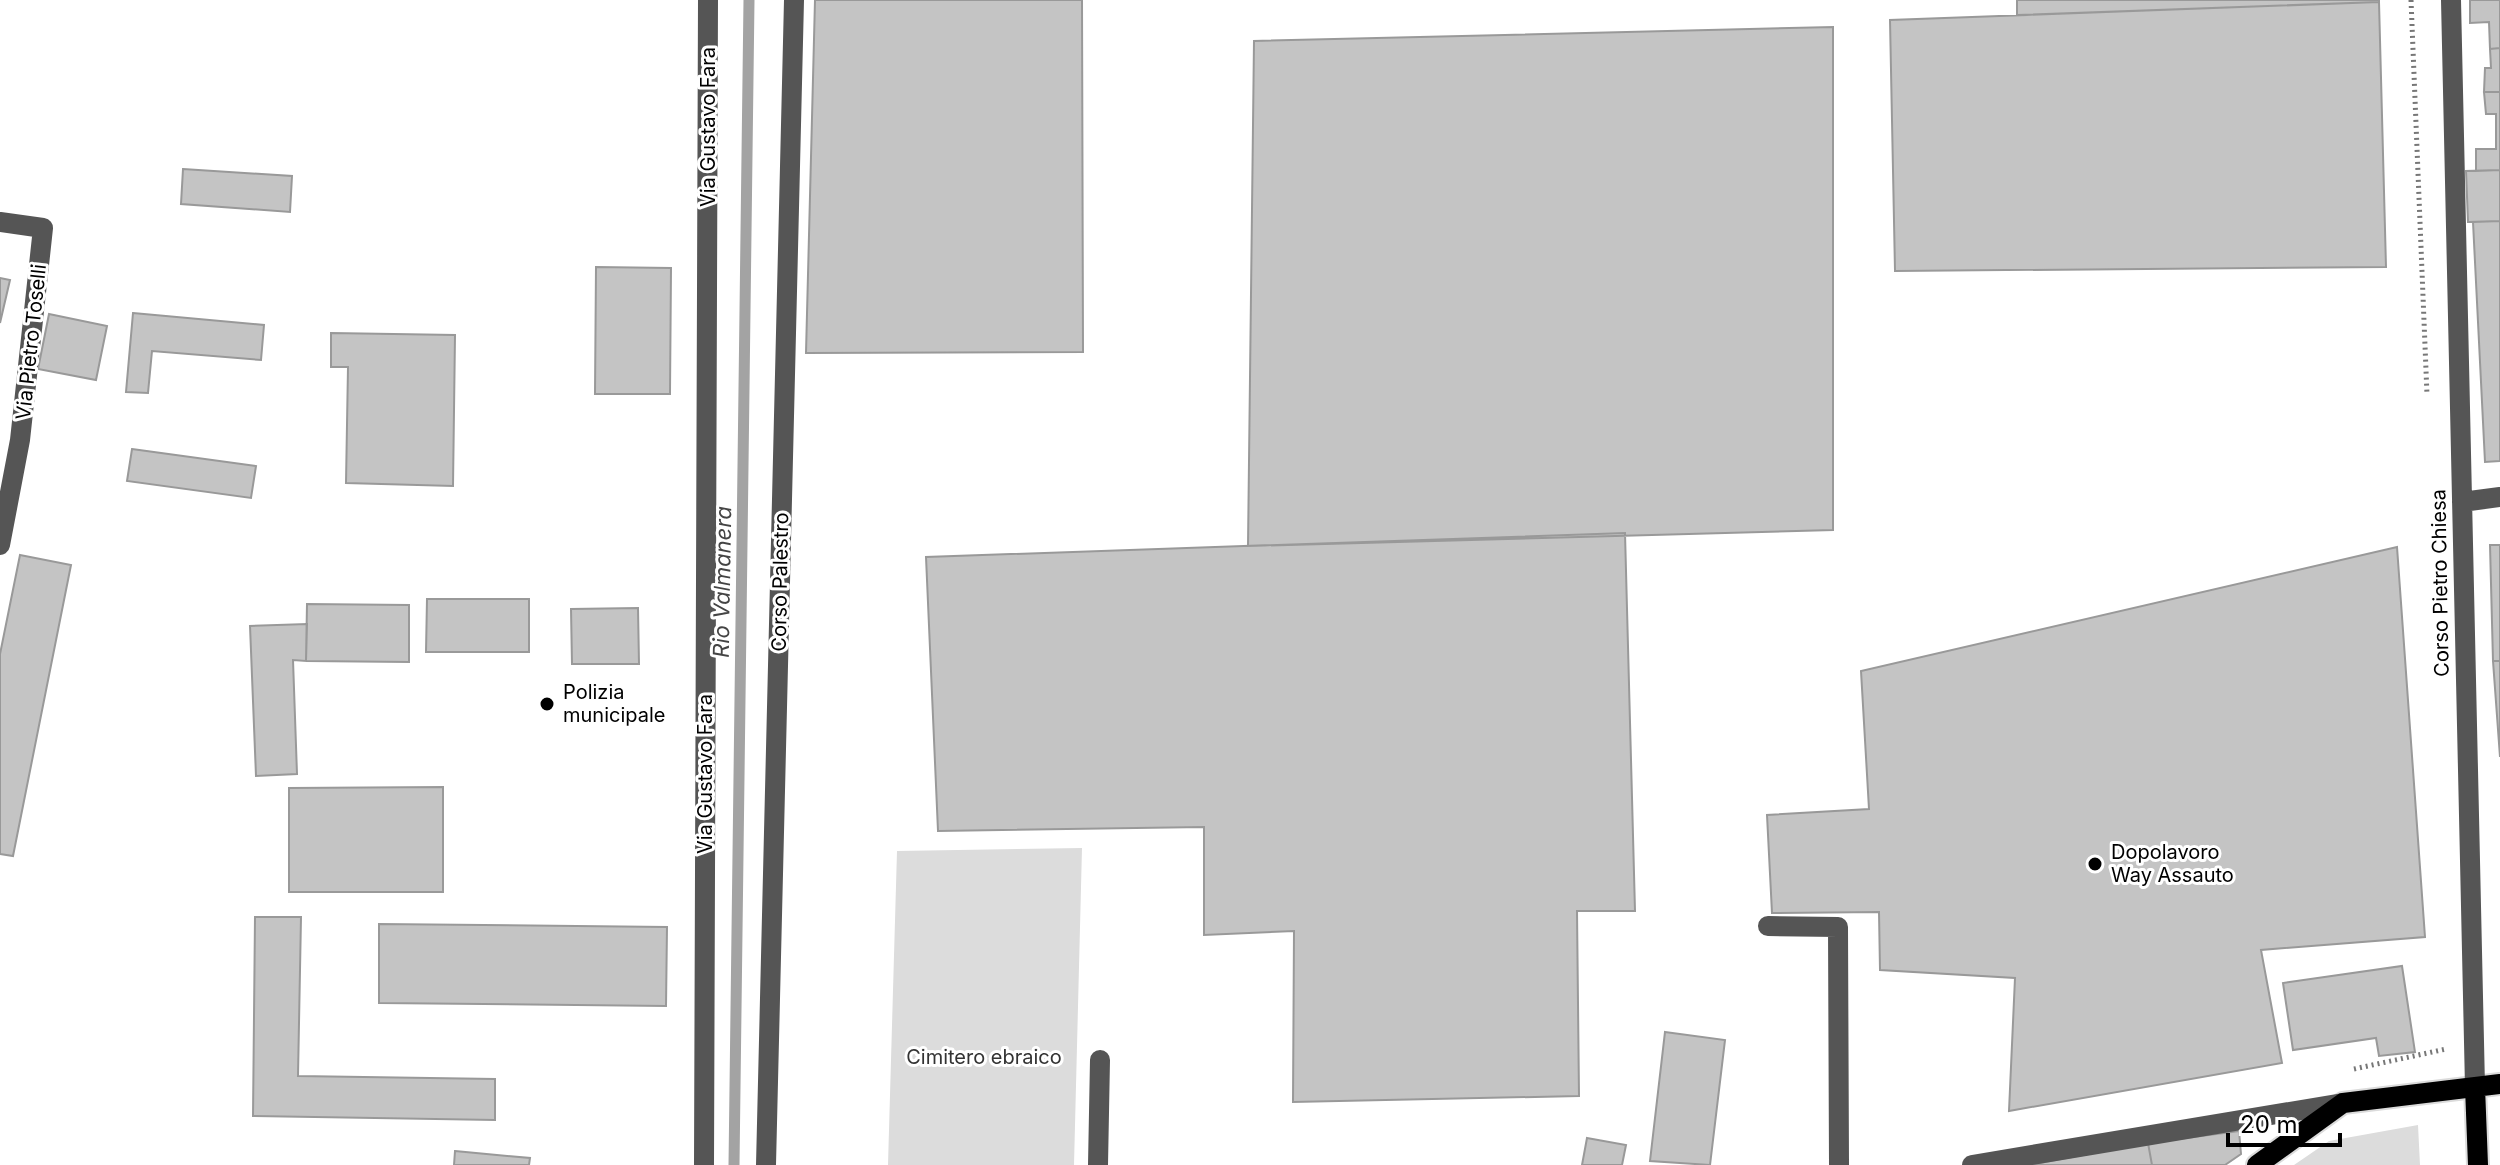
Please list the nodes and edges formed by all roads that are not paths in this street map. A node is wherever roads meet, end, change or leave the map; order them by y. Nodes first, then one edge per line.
1 (708, 0) edge
2 (794, 0) edge
3 (2451, 0) edge
4 (0, 222) edge
5 (2500, 497) edge
6 (2462, 502) junction
7 (0, 545) edge
8 (1768, 926) dead end
9 (1100, 1060) dead end
10 (2500, 1084) edge
11 (2475, 1087) junction
12 (2343, 1103) junction
13 (2013, 1161) edge
14 (704, 1165) edge
15 (766, 1165) edge
16 (1098, 1165) edge
17 (1839, 1165) edge
18 (1972, 1165) edge
19 (2257, 1165) edge
20 (2478, 1165) edge

1 - 14 street, Via Gustavo Fara
2 - 15 street, Corso Palestro
3 - 6 street, Corso Pietro Chiesa
4 - 7 street, Via Pietro Toselli
5 - 6 street
6 - 11 street, Corso Pietro Chiesa
8 - 17 street
9 - 16 street
10 - 11 main road
11 - 12 main road
11 - 20 main road, Corso Pietro Chiesa
12 - 13 street
12 - 19 main road
13 - 18 street

